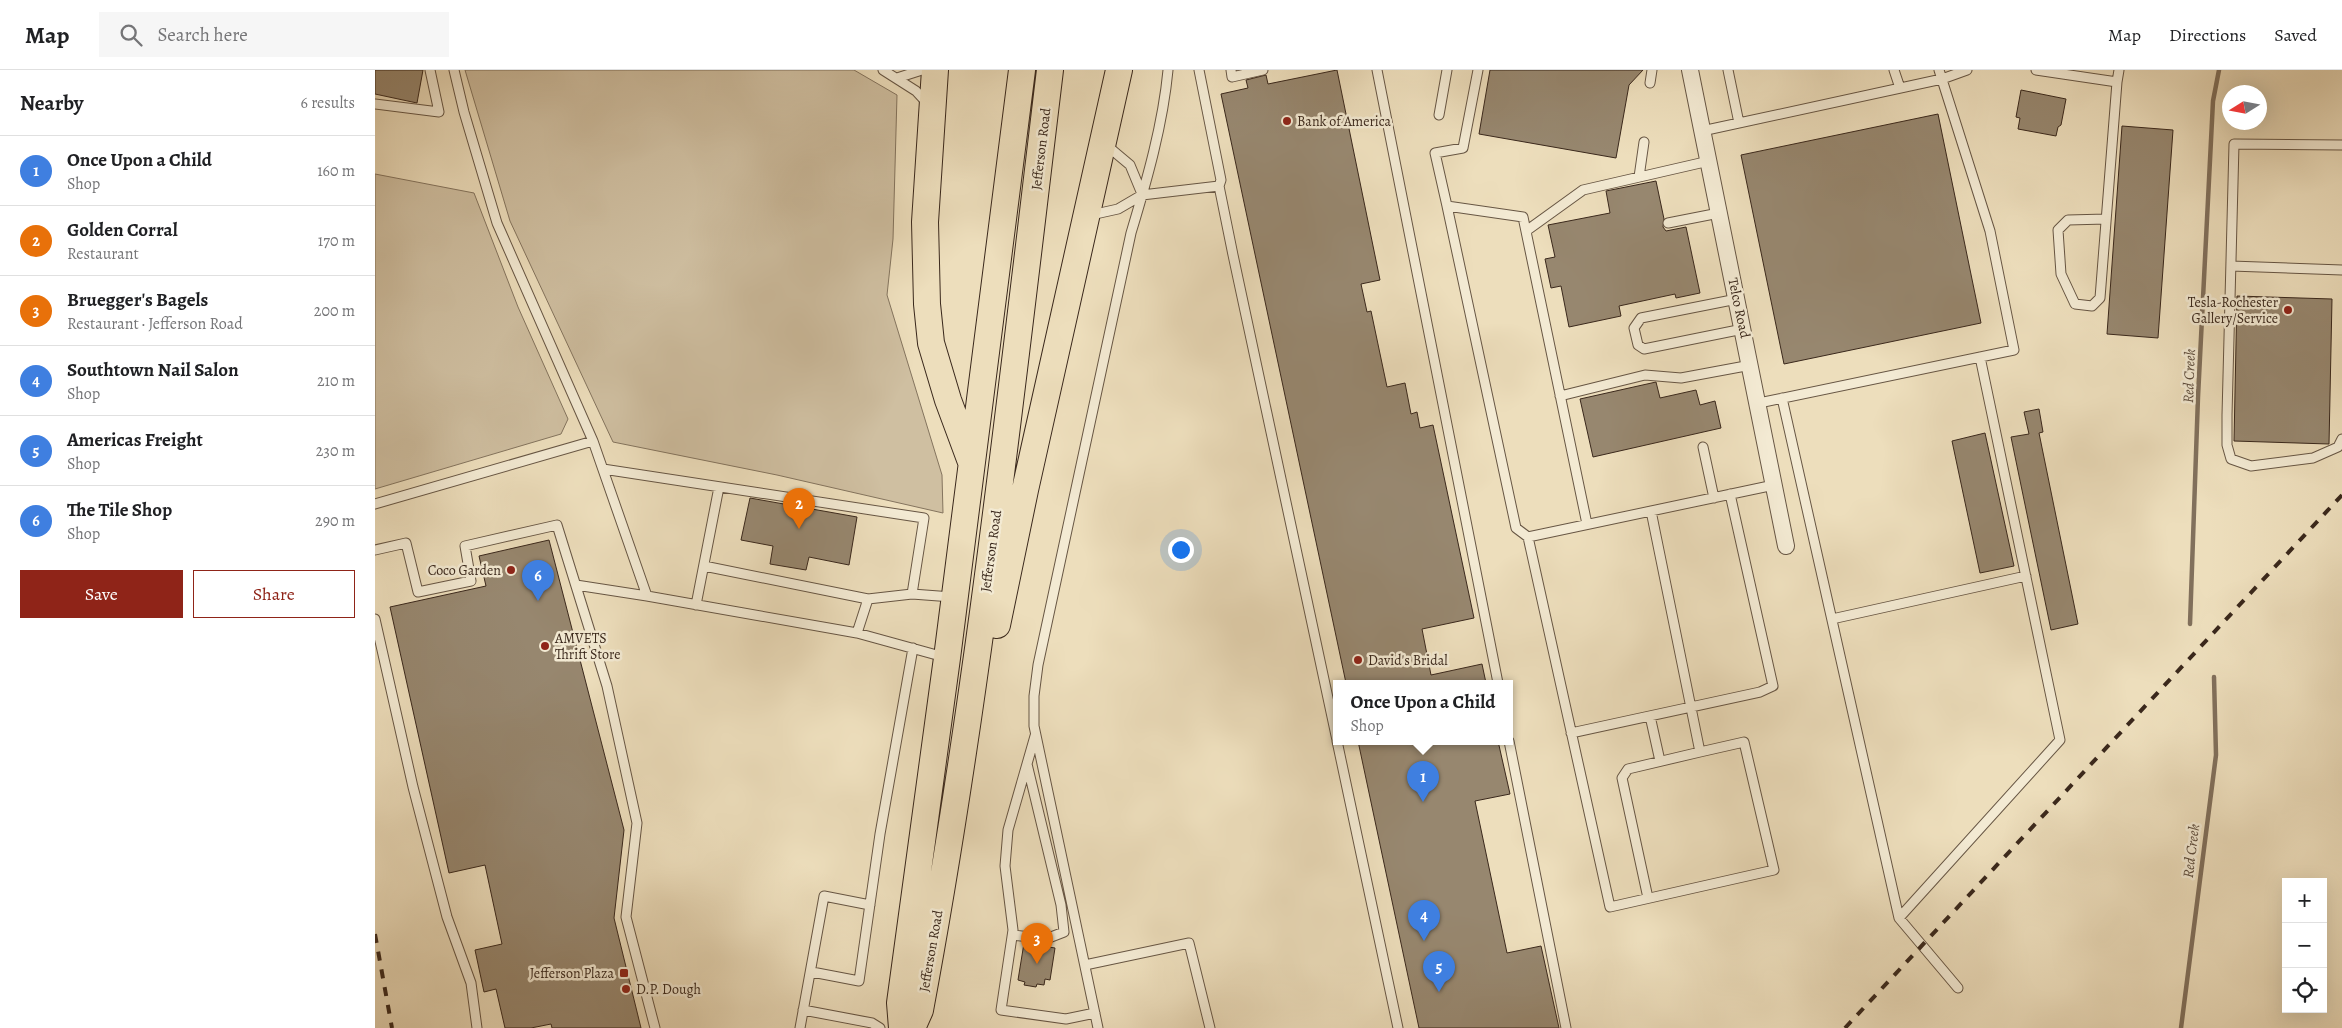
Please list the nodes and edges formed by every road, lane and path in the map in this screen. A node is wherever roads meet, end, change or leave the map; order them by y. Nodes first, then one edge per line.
1 (430, 70) edge
2 (454, 70) edge
3 (883, 70) edge
4 (922, 70) edge
5 (935, 70) edge
6 (1022, 70) edge
7 (1050, 70) edge
8 (1119, 70) edge
9 (1168, 70) edge
10 (1199, 70) edge
11 (1231, 70) edge
12 (1263, 70) edge
13 (1377, 70) edge
14 (1447, 70) edge
15 (1477, 70) edge
16 (1652, 70) edge
17 (1690, 70) edge
18 (1728, 70) edge
19 (1894, 70) edge
20 (1967, 70) edge
21 (2036, 70) edge
22 (2119, 70) edge
23 (2066, 72) edge
24 (1941, 74) edge
25 (897, 78) junction
26 (2117, 82) junction
27 (1650, 83) dead end
28 (1900, 88) junction
29 (375, 104) edge
30 (933, 109) junction
31 (1439, 115) dead end
32 (1739, 123) junction
33 (1702, 131) junction
34 (1103, 142) junction
35 (1644, 142) dead end
36 (2342, 145) edge
37 (1709, 161) junction
38 (1639, 177) junction
39 (1220, 183) junction
40 (1142, 195) junction
41 (1447, 206) junction
42 (1719, 213) junction
43 (1085, 216) junction
44 (2105, 219) junction
45 (1668, 223) dead end
46 (1526, 231) junction
47 (2231, 266) junction
48 (2342, 270) edge
49 (1737, 299) junction
50 (1743, 329) junction
51 (1979, 357) junction
52 (1751, 365) junction
53 (1560, 396) junction
54 (1782, 398) junction
55 (1759, 403) junction
56 (2342, 439) edge
57 (593, 441) junction
58 (1703, 447) dead end
59 (972, 467) junction
60 (603, 469) junction
61 (1774, 485) junction
62 (719, 487) junction
63 (1730, 494) junction
64 (1714, 498) junction
65 (375, 504) edge
66 (1651, 511) junction
67 (1587, 524) junction
68 (1528, 537) junction
69 (1786, 546) dead end
70 (375, 550) edge
71 (703, 566) junction
72 (2026, 576) junction
73 (576, 585) junction
74 (912, 594) junction
75 (647, 596) junction
76 (955, 598) junction
77 (868, 599) junction
78 (696, 605) junction
79 (375, 619) edge
80 (1832, 619) junction
81 (857, 633) junction
82 (913, 648) junction
83 (947, 658) junction
84 (1497, 680) edge
85 (1691, 707) junction
86 (1650, 716) junction
87 (1333, 721) edge
88 (1036, 733) junction
89 (1571, 733) junction
90 (1338, 745) edge
91 (1510, 745) edge
92 (1700, 752) junction
93 (1660, 761) junction
94 (1027, 764) junction
95 (962, 768) junction
96 (1648, 898) junction
97 (870, 906) junction
98 (1899, 918) junction
99 (1013, 935) junction
100 (1085, 965) junction
101 (812, 972) junction
102 (1959, 988) dead end
103 (803, 1010) junction
104 (1095, 1014) junction
105 (477, 1028) edge
106 (655, 1028) edge
107 (799, 1028) edge
108 (879, 1028) edge
109 (902, 1028) edge
110 (912, 1028) edge
111 (1098, 1028) edge
112 (1210, 1028) edge
113 (1398, 1028) edge
114 (1566, 1028) edge

1 - 29 lane
2 - 57 lane
3 - 25 lane
4 - 25 lane
5 - 30 main road
6 - 59 main road, Jefferson Road
7 - 95 main road, Jefferson Road
8 - 34 main road
9 - 40 lane
10 - 39 lane
11 - 12 lane
13 - 84 lane
14 - 31 lane
15 - 41 lane
16 - 27 lane
17 - 33 street, Telco Road
18 - 32 lane
19 - 28 lane
20 - 24 lane
21 - 23 lane
22 - 26 lane
23 - 26 lane
24 - 28 lane
24 - 51 lane
25 - 30 lane
26 - 44 lane
28 - 32 lane
30 - 59 main road
32 - 33 lane
33 - 37 street, Telco Road
34 - 40 lane
34 - 43 main road
35 - 38 lane
36 - 47 lane
37 - 38 lane
37 - 42 street, Telco Road
38 - 46 lane
39 - 40 lane
39 - 87 lane
40 - 43 lane
40 - 88 lane
41 - 46 lane
41 - 68 lane
42 - 45 lane
42 - 49 street, Telco Road
43 - 95 main road
44 - 44 lane
46 - 53 lane
47 - 48 lane
47 - 56 lane
49 - 50 street, Telco Road
49 - 50 lane
50 - 52 street, Telco Road
51 - 54 lane
51 - 72 lane
52 - 53 lane
52 - 55 street, Telco Road
53 - 67 lane
54 - 55 lane
54 - 80 lane
55 - 61 street, Telco Road
57 - 60 lane
57 - 65 lane
58 - 64 lane
59 - 76 main road, Jefferson Road
60 - 62 lane
60 - 75 lane
61 - 63 lane
61 - 69 street, Telco Road
62 - 71 lane
62 - 74 lane
63 - 64 lane
63 - 85 lane
64 - 66 lane
66 - 67 lane
66 - 85 lane
67 - 68 lane
68 - 89 lane
70 - 73 lane
71 - 77 lane
71 - 78 lane
72 - 80 lane
72 - 98 lane
73 - 75 lane
73 - 106 lane
74 - 76 lane
74 - 77 lane
75 - 78 lane
76 - 83 main road, Jefferson Road
77 - 81 lane
78 - 81 lane
79 - 105 lane
80 - 98 lane
81 - 82 lane
82 - 83 lane
82 - 97 lane
83 - 109 main road, Jefferson Road
85 - 86 lane
85 - 92 lane
86 - 89 lane
86 - 93 lane
88 - 94 lane
88 - 100 lane
89 - 96 lane
90 - 113 lane
91 - 114 lane
92 - 93 lane
92 - 96 lane
93 - 96 lane
94 - 99 lane
94 - 99 lane
95 - 110 main road, Jefferson Road
97 - 101 lane
97 - 101 lane
98 - 102 lane
99 - 104 lane
100 - 104 lane
100 - 112 lane
101 - 103 lane
103 - 107 lane
103 - 108 lane
104 - 111 lane

